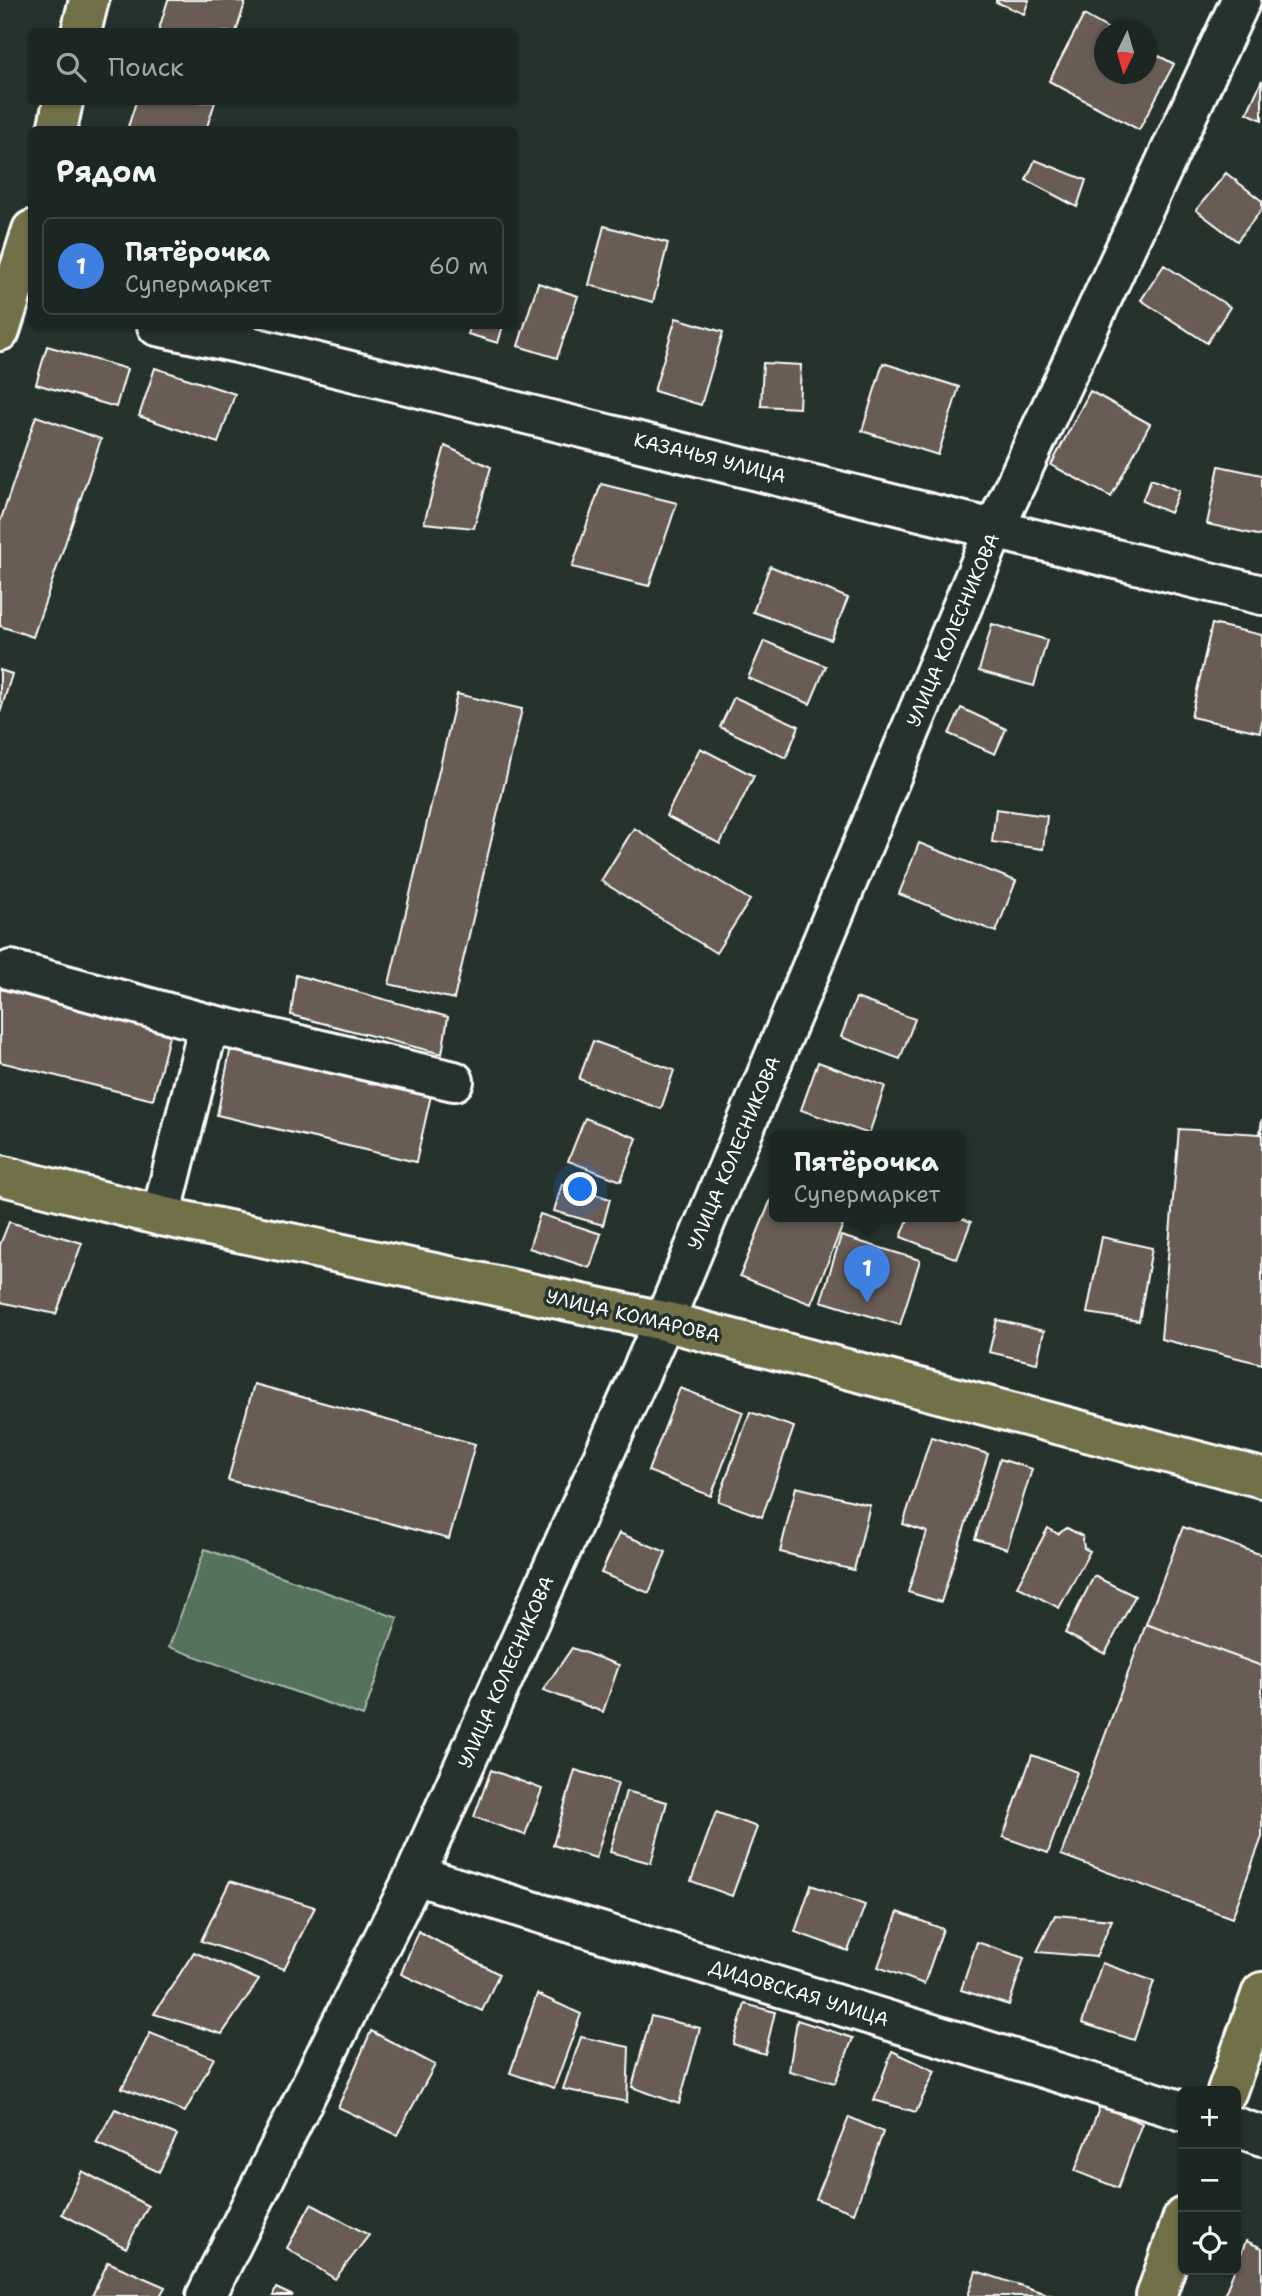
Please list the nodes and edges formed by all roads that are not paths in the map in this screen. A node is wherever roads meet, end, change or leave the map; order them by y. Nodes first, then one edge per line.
1 (89, 0) edge
2 (1241, 0) edge
3 (82, 28) edge
4 (63, 105) edge
5 (58, 126) edge
6 (28, 257) edge
7 (22, 297) edge
8 (171, 329) edge
9 (0, 331) edge
10 (995, 528) junction
11 (1262, 596) edge
12 (11, 970) dead end
13 (209, 1024) junction
14 (454, 1081) dead end
15 (0, 1175) edge
16 (161, 1216) junction
17 (664, 1321) junction
18 (1262, 1478) edge
19 (415, 1875) junction
20 (1262, 1992) edge
21 (1229, 2086) edge
22 (1178, 2108) edge
23 (1241, 2129) edge
24 (1262, 2136) edge
25 (1178, 2232) edge
26 (206, 2296) edge
27 (1156, 2296) edge

1 - 3 main road
2 - 10 street, УЛИЦА КОЛЕСНИКОВА
4 - 5 main road
6 - 7 main road
7 - 9 main road
8 - 10 street, КАЗАЧЬЯ УЛИЦА
10 - 11 street, КАЗАЧЬЯ УЛИЦА
10 - 17 street, УЛИЦА КОЛЕСНИКОВА
12 - 13 street
13 - 14 street
13 - 16 street
15 - 16 main road, УЛИЦА КОМАРОВА
16 - 17 main road, УЛИЦА КОМАРОВА
17 - 18 main road, УЛИЦА КОМАРОВА
17 - 19 street, УЛИЦА КОЛЕСНИКОВА
19 - 22 street, ДИДОВСКАЯ УЛИЦА
19 - 26 street, УЛИЦА КОЛЕСНИКОВА
20 - 21 main road
23 - 24 street
25 - 27 main road

